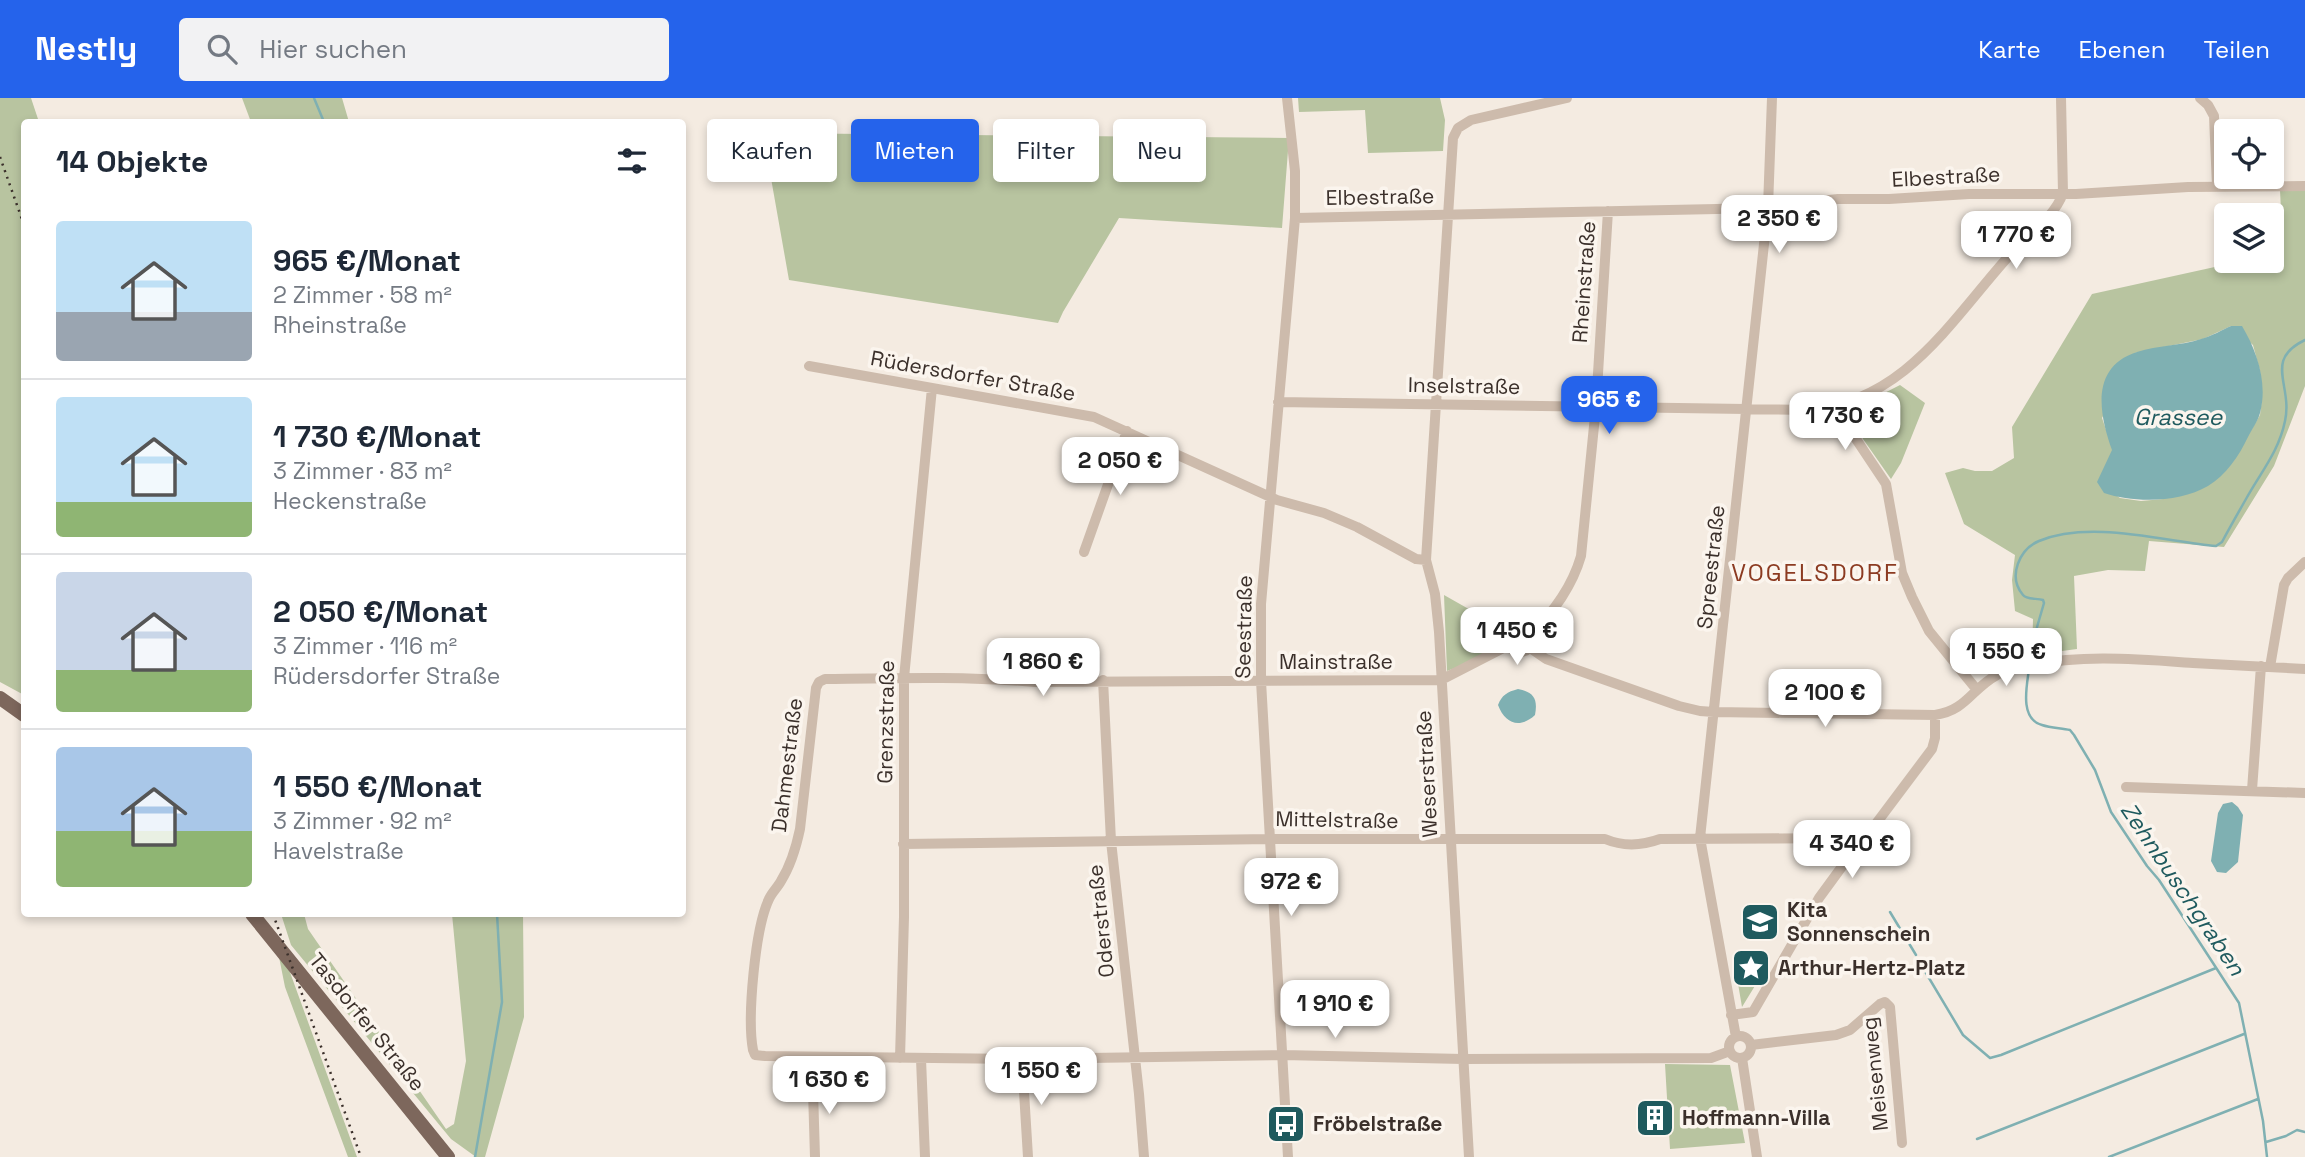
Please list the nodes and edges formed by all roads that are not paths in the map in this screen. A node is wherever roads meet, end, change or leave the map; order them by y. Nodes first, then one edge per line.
1 (1287, 98) edge
2 (1567, 98) edge
3 (1772, 98) edge
4 (2062, 98) edge
5 (2200, 98) edge
6 (2214, 119) edge
7 (2214, 186) edge
8 (2284, 186) edge
9 (2305, 186) edge
10 (2063, 193) junction
11 (1768, 207) junction
12 (1608, 211) junction
13 (1449, 215) junction
14 (1295, 218) junction
15 (809, 366) dead end
16 (932, 388) junction
17 (1278, 402) junction
18 (1436, 405) junction
19 (1841, 405) junction
20 (1596, 406) junction
21 (1747, 409) junction
22 (1127, 431) junction
23 (1270, 497) junction
24 (1084, 552) dead end
25 (1426, 560) junction
26 (2305, 562) edge
27 (1531, 633) junction
28 (1509, 645) junction
29 (1530, 648) junction
30 (2266, 666) junction
31 (2305, 669) edge
32 (904, 678) junction
33 (1103, 680) junction
34 (1441, 680) junction
35 (1261, 681) junction
36 (819, 682) joint
37 (1977, 690) junction
38 (0, 698) edge
39 (1714, 712) junction
40 (21, 713) edge
41 (1935, 715) junction
42 (2126, 786) dead end
43 (2252, 790) junction
44 (2305, 793) edge
45 (1700, 838) junction
46 (1852, 838) junction
47 (1270, 839) junction
48 (1450, 840) junction
49 (1111, 841) junction
50 (903, 844) junction
51 (254, 917) edge
52 (1731, 1015) junction
53 (1736, 1037) junction
54 (1751, 1045) junction
55 (1730, 1051) junction
56 (1283, 1055) junction
57 (812, 1057) junction
58 (900, 1058) junction
59 (1134, 1058) junction
60 (1742, 1058) junction
61 (921, 1059) junction
62 (1022, 1059) junction
63 (1463, 1059) junction
64 (1902, 1143) dead end
65 (448, 1157) edge
66 (815, 1157) edge
67 (925, 1157) edge
68 (1028, 1157) edge
69 (1144, 1157) edge
70 (1288, 1157) edge
71 (1469, 1157) edge
72 (1757, 1157) edge

1 - 14 street, Seestraße
2 - 13 street, Weserstraße
3 - 11 street, Spreestraße
4 - 10 street
5 - 6 street
7 - 10 street, Elbestraße
8 - 9 street, Elbestraße
10 - 11 street, Elbestraße
10 - 19 street, Inselstraße
11 - 12 street, Elbestraße
11 - 21 street, Spreestraße
12 - 13 street, Elbestraße
12 - 20 street, Rheinstraße
13 - 14 street, Elbestraße
13 - 18 street, Weserstraße
14 - 17 street, Seestraße
15 - 16 street, Rüdersdorfer Straße
16 - 22 street, Rüdersdorfer Straße
16 - 32 street, Grenzstraße
17 - 18 street, Inselstraße
17 - 23 street, Seestraße
18 - 20 street, Inselstraße
18 - 25 street, Weserstraße
19 - 21 street, Inselstraße
19 - 37 street
20 - 21 street, Inselstraße
20 - 27 street, Rheinstraße
21 - 39 street, Spreestraße
22 - 23 street, Rüdersdorfer Straße
22 - 24 street
23 - 25 street, Rüdersdorfer Straße
23 - 35 street, Seestraße
25 - 34 street, Weserstraße
26 - 30 street
27 - 28 street
27 - 29 street
28 - 29 street
28 - 34 street, Mainstraße
29 - 39 street
30 - 31 street
30 - 37 street
30 - 43 street
32 - 33 street, Mainstraße
32 - 36 street, Mainstraße
32 - 50 street, Grenzstraße
33 - 35 street, Mainstraße
33 - 49 street, Oderstraße
34 - 35 street, Mainstraße
34 - 48 street, Weserstraße
35 - 47 street, Seestraße
36 - 57 street, Dahmestraße
37 - 41 street
38 - 40 main road
39 - 41 street
39 - 45 street, Spreestraße
41 - 46 street
42 - 43 street
43 - 44 street
45 - 46 street, Mittelstraße
45 - 48 street, Mittelstraße
45 - 52 street, Spreestraße
46 - 52 street
47 - 48 street, Mittelstraße
47 - 49 street, Mittelstraße
47 - 56 street, Seestraße
48 - 63 street, Weserstraße
49 - 50 street, Mittelstraße
49 - 59 street, Oderstraße
50 - 58 street, Grenzstraße
51 - 65 main road, Tasdorfer Straße
52 - 53 street, Spreestraße
53 - 54 street
53 - 55 street
54 - 60 street
54 - 64 street, Meisenweg
55 - 60 street
55 - 63 street
56 - 59 street
56 - 63 street
56 - 70 street, Seestraße
57 - 58 street
57 - 66 street
58 - 61 street
59 - 62 street
59 - 69 street, Oderstraße
60 - 72 street
61 - 62 street
61 - 67 street
62 - 68 street
63 - 71 street, Weserstraße

